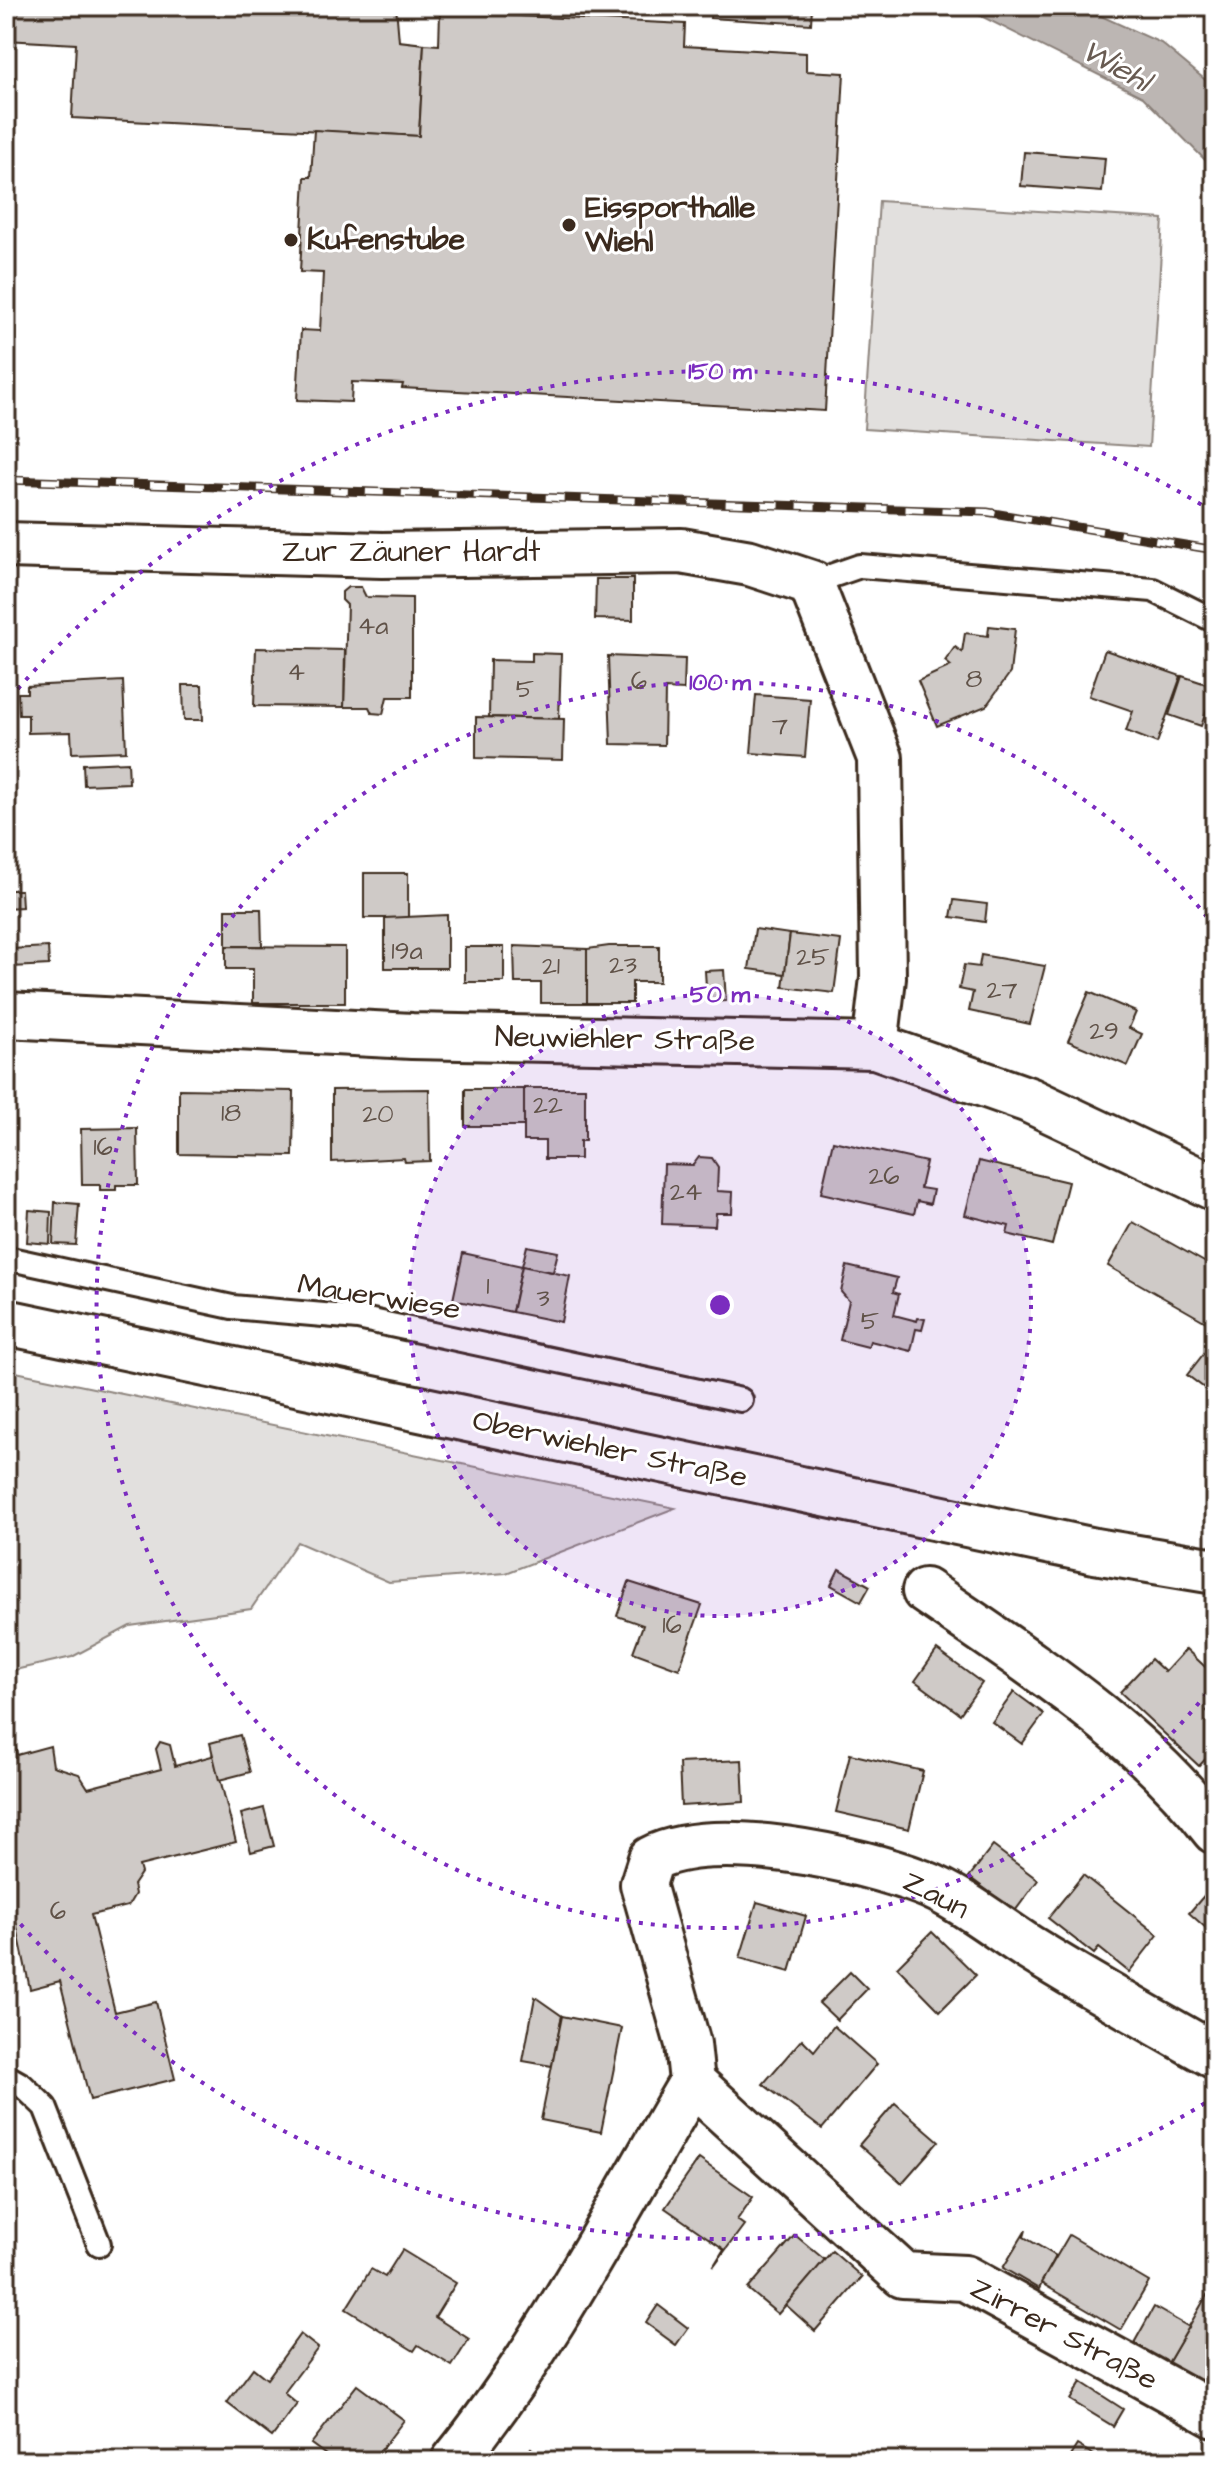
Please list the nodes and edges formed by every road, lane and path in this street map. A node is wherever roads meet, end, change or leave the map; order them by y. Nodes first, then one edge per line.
1 (6, 545) edge
2 (811, 583) junction
3 (1215, 621) edge
4 (6, 1015) edge
5 (875, 1046) junction
6 (1215, 1188) edge
7 (6, 1258) edge
8 (6, 1322) edge
9 (741, 1400) dead end
10 (1215, 1571) edge
11 (925, 1591) dead end
12 (1215, 1831) edge
13 (1215, 2056) edge
14 (6, 2076) edge
15 (692, 2082) junction
16 (99, 2244) dead end
17 (1215, 2415) edge
18 (454, 2461) edge

1 - 2 street, Zur Zäuner Hardt
2 - 3 lane
2 - 5 street
4 - 5 street, Neuwiehler Straße
5 - 6 street, Neuwiehler Straße
7 - 9 lane, Mauerwiese
8 - 10 street, Oberwiehler Straße
11 - 12 street
13 - 15 street, Zaun
14 - 16 lane
15 - 17 street, Zirrer Straße
15 - 18 street

